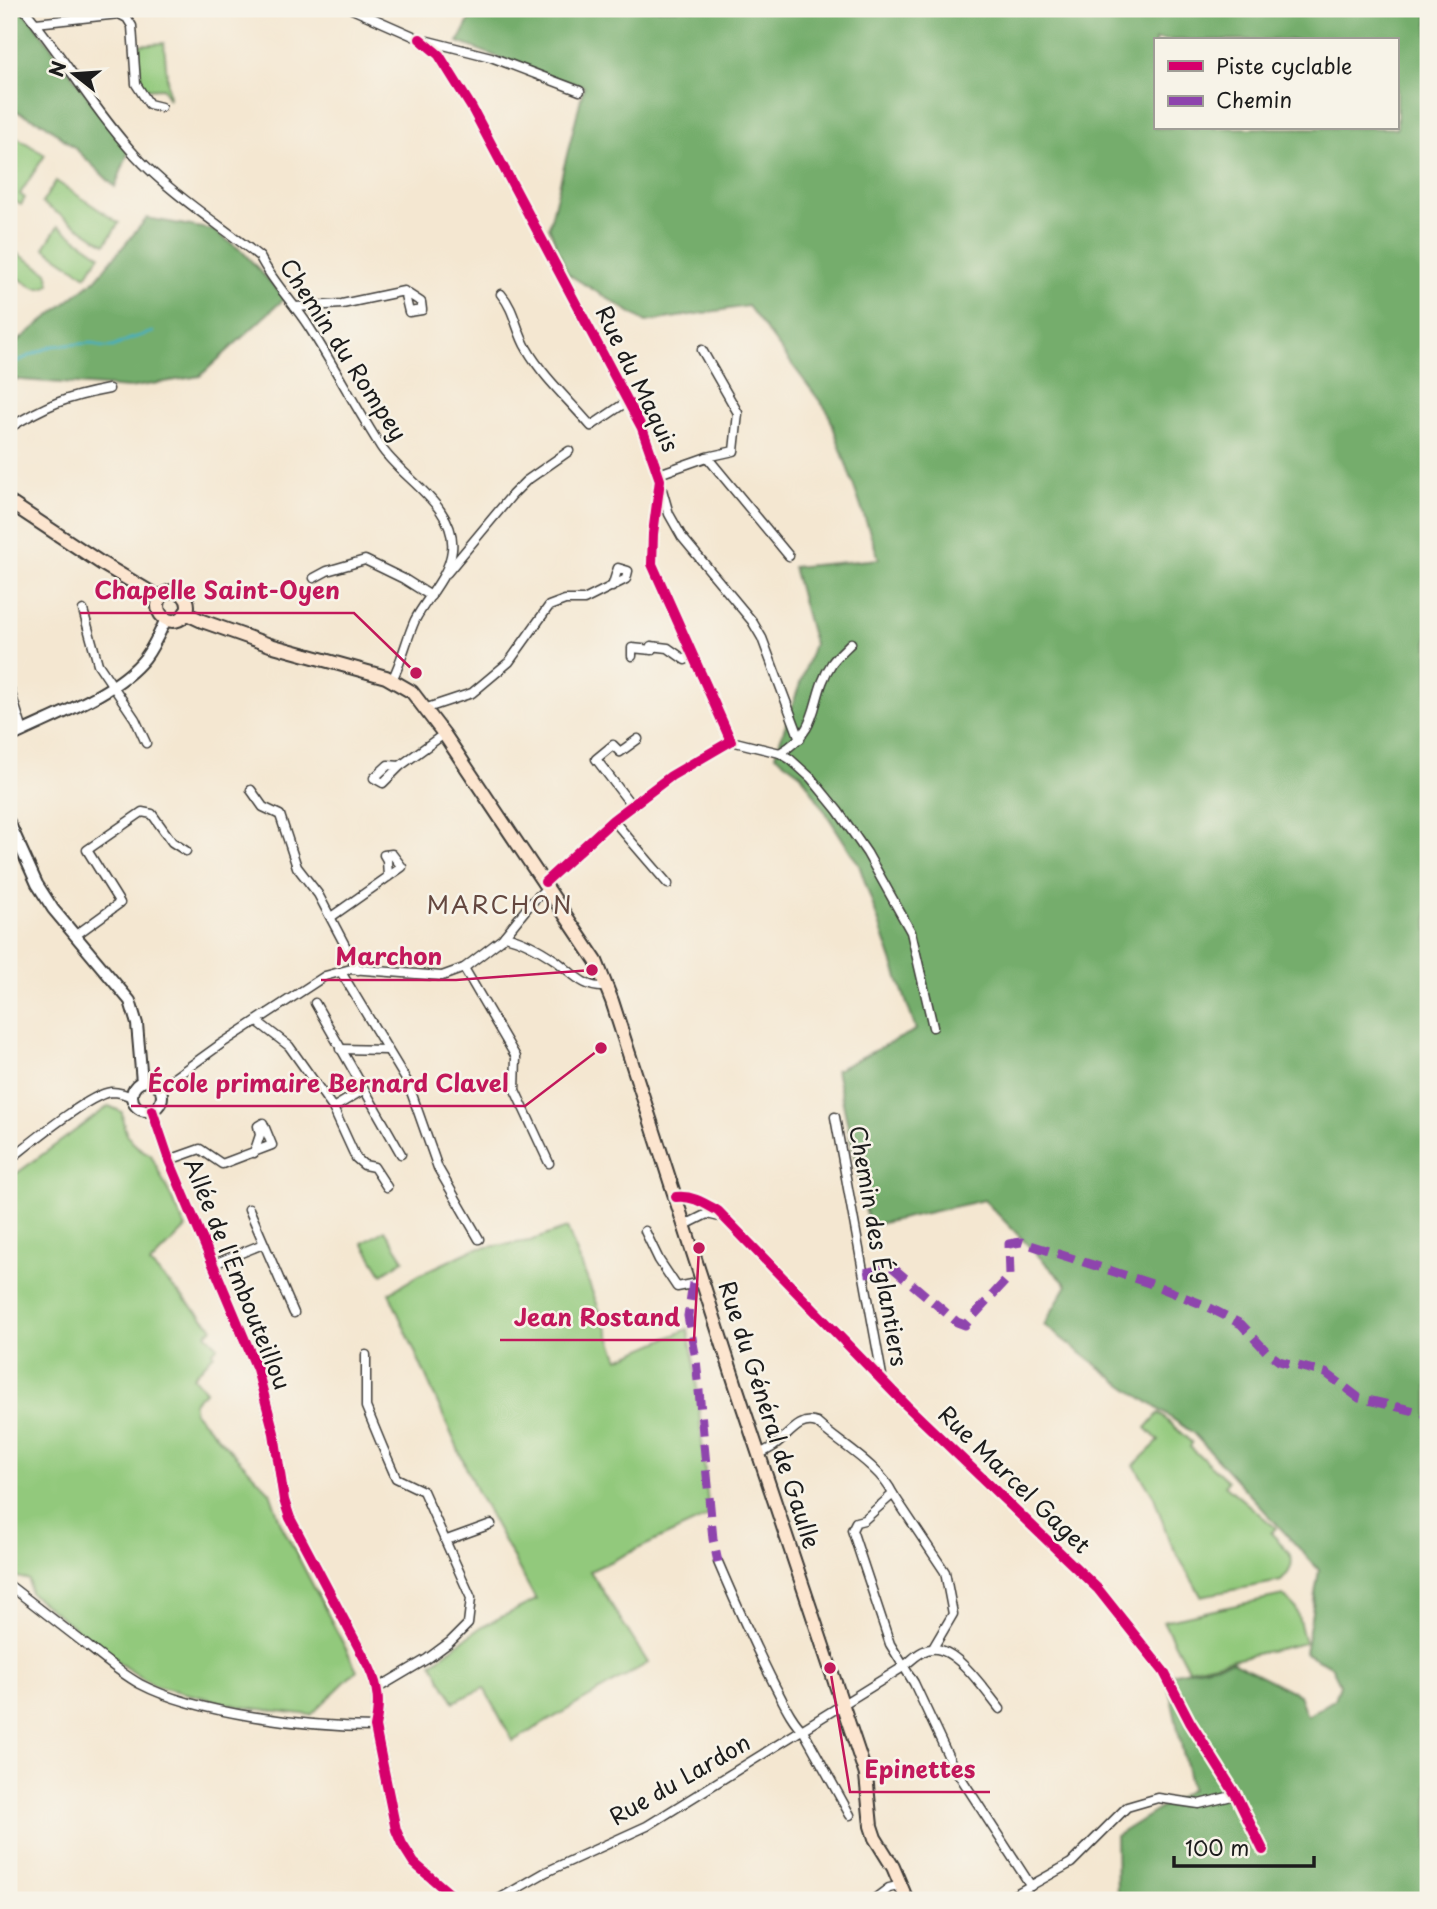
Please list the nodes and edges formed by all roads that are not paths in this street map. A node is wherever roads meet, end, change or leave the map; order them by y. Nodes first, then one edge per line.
1 (24, 9) edge
2 (352, 9) edge
3 (36, 23) junction
4 (420, 39) junction
5 (580, 91) dead end
6 (161, 107) dead end
7 (404, 291) dead end
8 (500, 294) dead end
9 (295, 307) junction
10 (702, 350) dead end
11 (109, 389) dead end
12 (628, 401) junction
13 (9, 428) edge
14 (569, 451) dead end
15 (707, 457) junction
16 (659, 477) junction
17 (9, 502) edge
18 (789, 556) dead end
19 (314, 578) dead end
20 (443, 578) junction
21 (612, 587) dead end
22 (430, 596) junction
23 (160, 598) junction
24 (82, 610) dead end
25 (186, 613) junction
26 (166, 619) junction
27 (851, 643) dead end
28 (632, 656) dead end
29 (692, 656) junction
30 (393, 680) junction
31 (112, 685) junction
32 (9, 687) edge
33 (427, 708) junction
34 (23, 731) junction
35 (444, 734) junction
36 (9, 738) edge
37 (638, 739) dead end
38 (800, 739) junction
39 (731, 741) junction
40 (146, 743) dead end
41 (780, 753) junction
42 (400, 766) dead end
43 (251, 790) dead end
44 (632, 806) junction
45 (613, 820) junction
46 (9, 822) edge
47 (186, 851) dead end
48 (388, 877) dead end
49 (668, 884) dead end
50 (546, 885) junction
51 (331, 917) junction
52 (76, 935) junction
53 (505, 936) junction
54 (464, 968) junction
55 (358, 970) junction
56 (341, 972) junction
57 (607, 987) junction
58 (314, 1003) dead end
59 (258, 1022) junction
60 (933, 1027) dead end
61 (340, 1049) junction
62 (387, 1050) junction
63 (142, 1083) junction
64 (160, 1088) junction
65 (363, 1090) junction
66 (132, 1098) junction
67 (333, 1108) junction
68 (152, 1110) junction
69 (835, 1117) dead end
70 (254, 1153) dead end
71 (401, 1154) dead end
72 (9, 1160) edge
73 (169, 1160) junction
74 (550, 1163) dead end
75 (387, 1187) dead end
76 (676, 1197) junction
77 (249, 1209) dead end
78 (724, 1218) junction
79 (685, 1225) junction
80 (645, 1230) dead end
81 (479, 1239) dead end
82 (263, 1244) junction
83 (214, 1264) junction
84 (703, 1282) junction
85 (293, 1313) dead end
86 (366, 1355) dead end
87 (883, 1381) junction
88 (759, 1454) junction
89 (893, 1494) junction
90 (491, 1524) dead end
91 (447, 1540) junction
92 (718, 1562) dead end
93 (9, 1585) edge
94 (933, 1648) junction
95 (903, 1667) junction
96 (378, 1688) junction
97 (842, 1705) junction
98 (1000, 1709) dead end
99 (375, 1727) junction
100 (801, 1730) junction
101 (1236, 1795) junction
102 (850, 1815) dead end
103 (1263, 1850) dead end
104 (902, 1885) junction
105 (1031, 1886) junction
106 (457, 1900) edge
107 (497, 1900) edge
108 (873, 1900) edge
109 (907, 1900) edge
110 (1005, 1900) edge

1 - 3 street, Chemin du Rompey
2 - 4 street
3 - 6 street
3 - 9 street, Chemin du Rompey
4 - 5 street
4 - 12 street, Rue du Maquis
7 - 9 street
8 - 12 street
9 - 20 street, Chemin du Rompey
10 - 15 street
11 - 13 street
12 - 16 street, Rue du Maquis
14 - 20 street
15 - 16 street
15 - 18 street
16 - 29 street, Rue du Maquis
16 - 38 street
17 - 23 main road
19 - 22 street
20 - 22 street, Chemin du Rompey
21 - 33 street
22 - 30 street, Chemin du Rompey
23 - 25 main road
23 - 26 main road
24 - 31 street
25 - 26 main road
25 - 30 main road, Rue du Général de Gaulle
26 - 31 street
27 - 38 street
28 - 29 street
29 - 39 street, Rue du Maquis
30 - 33 main road, Rue du Général de Gaulle
31 - 34 street
31 - 40 street
32 - 34 street
33 - 35 main road, Rue du Général de Gaulle
34 - 36 street
35 - 42 street
35 - 50 main road, Rue du Général de Gaulle
37 - 44 street
38 - 41 street
39 - 41 street
39 - 44 street
41 - 60 street
43 - 51 street
44 - 45 street
45 - 49 street
45 - 50 street
46 - 52 street
47 - 52 street
48 - 51 street
50 - 53 street
50 - 57 main road, Rue du Général de Gaulle
51 - 55 street
52 - 63 street
53 - 54 street
53 - 57 street
54 - 55 street
54 - 74 street
55 - 56 street
56 - 59 street
56 - 62 street
57 - 76 main road, Rue du Général de Gaulle
58 - 61 street
59 - 64 street
59 - 67 street
61 - 62 street
61 - 65 street
62 - 81 street
63 - 64 street
63 - 66 street
64 - 68 street
65 - 67 street
65 - 71 street
66 - 68 street
66 - 72 street
67 - 75 street
68 - 73 street, Allée de l'Embouteillou
69 - 87 street, Chemin des Églantiers
70 - 73 street
73 - 83 street, Allée de l'Embouteillou
76 - 78 street, Rue Marcel Gaget
76 - 79 main road, Rue du Général de Gaulle
77 - 82 street
78 - 79 street
78 - 87 street, Rue Marcel Gaget
79 - 84 main road, Rue du Général de Gaulle
80 - 84 street
82 - 83 street
82 - 85 street
83 - 96 street, Allée de l'Embouteillou
84 - 88 main road, Rue du Général de Gaulle
86 - 91 street
87 - 101 street, Rue Marcel Gaget
88 - 89 street
88 - 97 main road, Rue du Général de Gaulle
89 - 94 street
89 - 95 street
90 - 91 street
91 - 96 street
92 - 100 street
93 - 99 street
94 - 95 street, Rue du Lardon
94 - 98 street
95 - 97 street, Rue du Lardon
95 - 105 street
96 - 99 street, Allée de l'Embouteillou
97 - 100 street, Rue du Lardon
97 - 104 main road, Rue du Général de Gaulle
99 - 106 street, Allée de l'Embouteillou
100 - 102 street
100 - 107 street, Rue du Lardon
101 - 103 street, Rue Marcel Gaget
101 - 105 street
104 - 108 street
104 - 109 main road, Rue du Général de Gaulle
105 - 110 street

